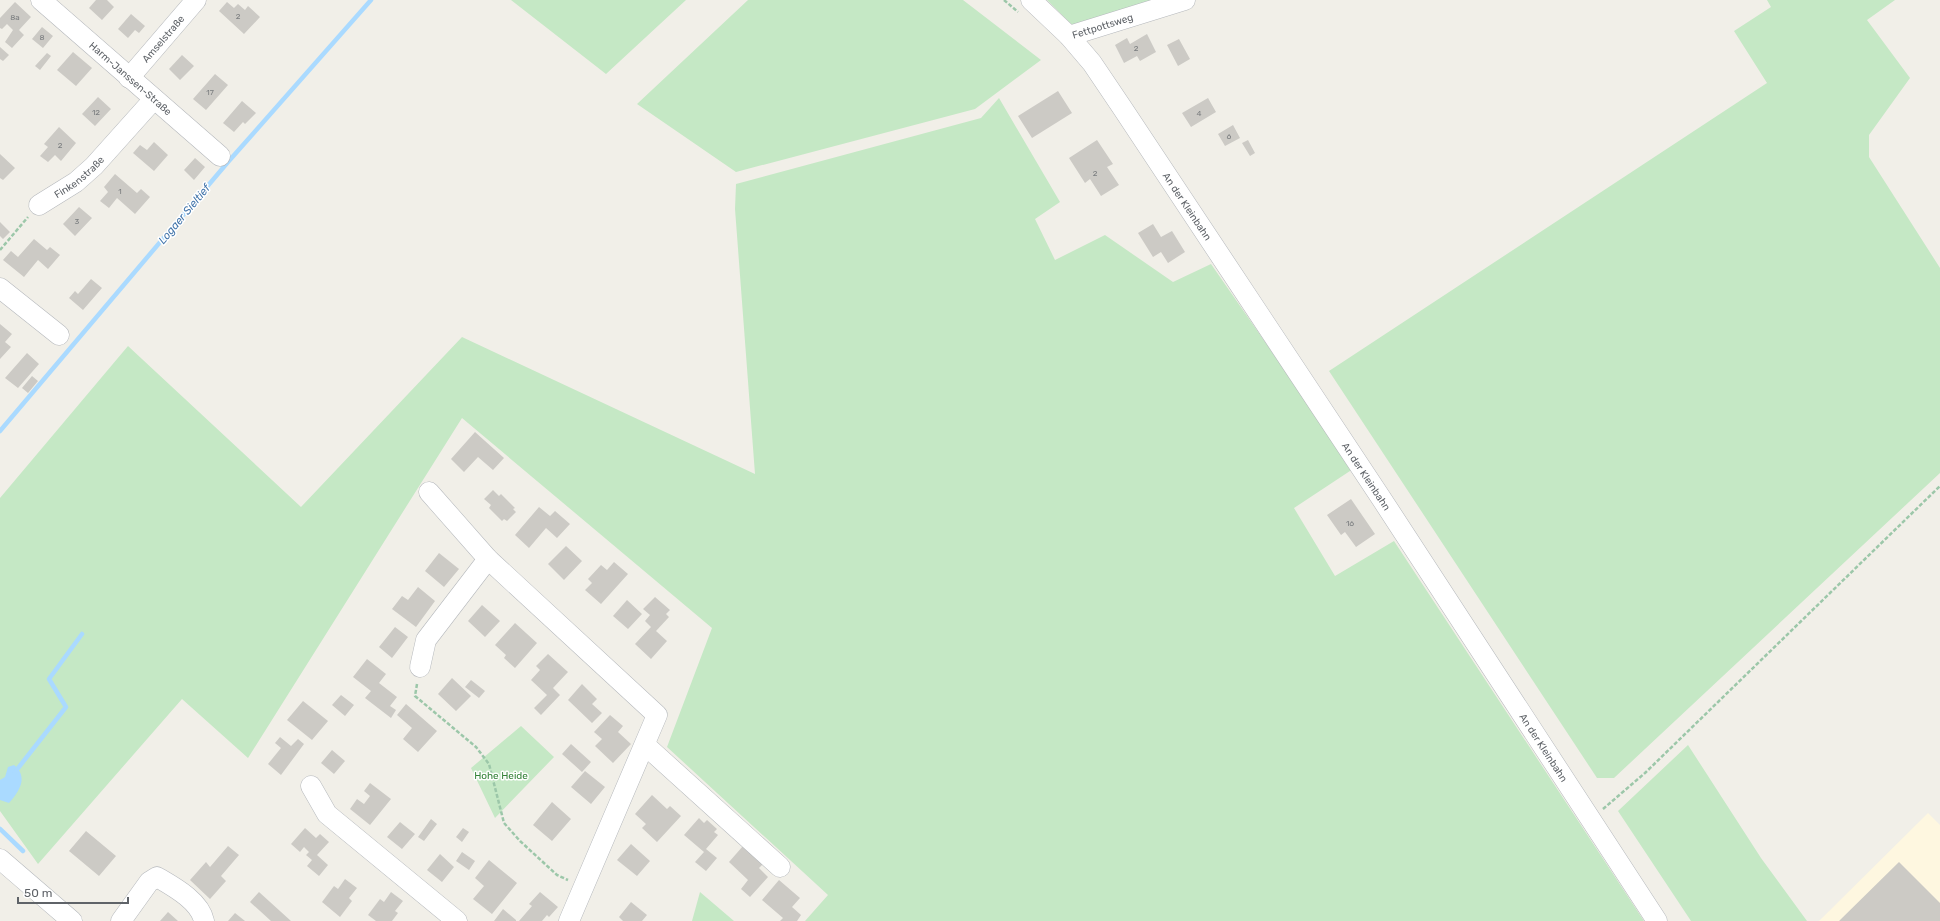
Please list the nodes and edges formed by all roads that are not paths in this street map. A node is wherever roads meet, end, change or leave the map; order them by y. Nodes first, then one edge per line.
1 (41, 0) edge
2 (196, 0) edge
3 (1031, 0) edge
4 (1185, 0) edge
5 (1070, 36) junction
6 (129, 78) junction
7 (154, 99) junction
8 (220, 156) dead end
9 (39, 205) road end
10 (0, 288) edge
11 (59, 335) dead end
12 (429, 492) dead end
13 (488, 559) junction
14 (420, 667) road end
15 (645, 745) junction
16 (311, 786) dead end
17 (0, 859) edge
18 (780, 867) dead end
19 (72, 921) edge
20 (121, 921) edge
21 (204, 921) edge
22 (457, 921) edge
23 (569, 921) edge
24 (1657, 921) edge

1 - 6 street, Harm-Janssen-Straße
2 - 6 street, Amselstraße
3 - 5 street, Fettpottsweg
4 - 5 street, Fettpottsweg
5 - 24 street, An der Kleinbahn
6 - 7 street, Harm-Janssen-Straße
7 - 8 street, Harm-Janssen-Straße
7 - 9 street, Finkenstraße
10 - 11 street
12 - 13 street
13 - 14 street
13 - 15 street
15 - 18 street
15 - 23 street
16 - 22 street
17 - 19 street
20 - 21 street

